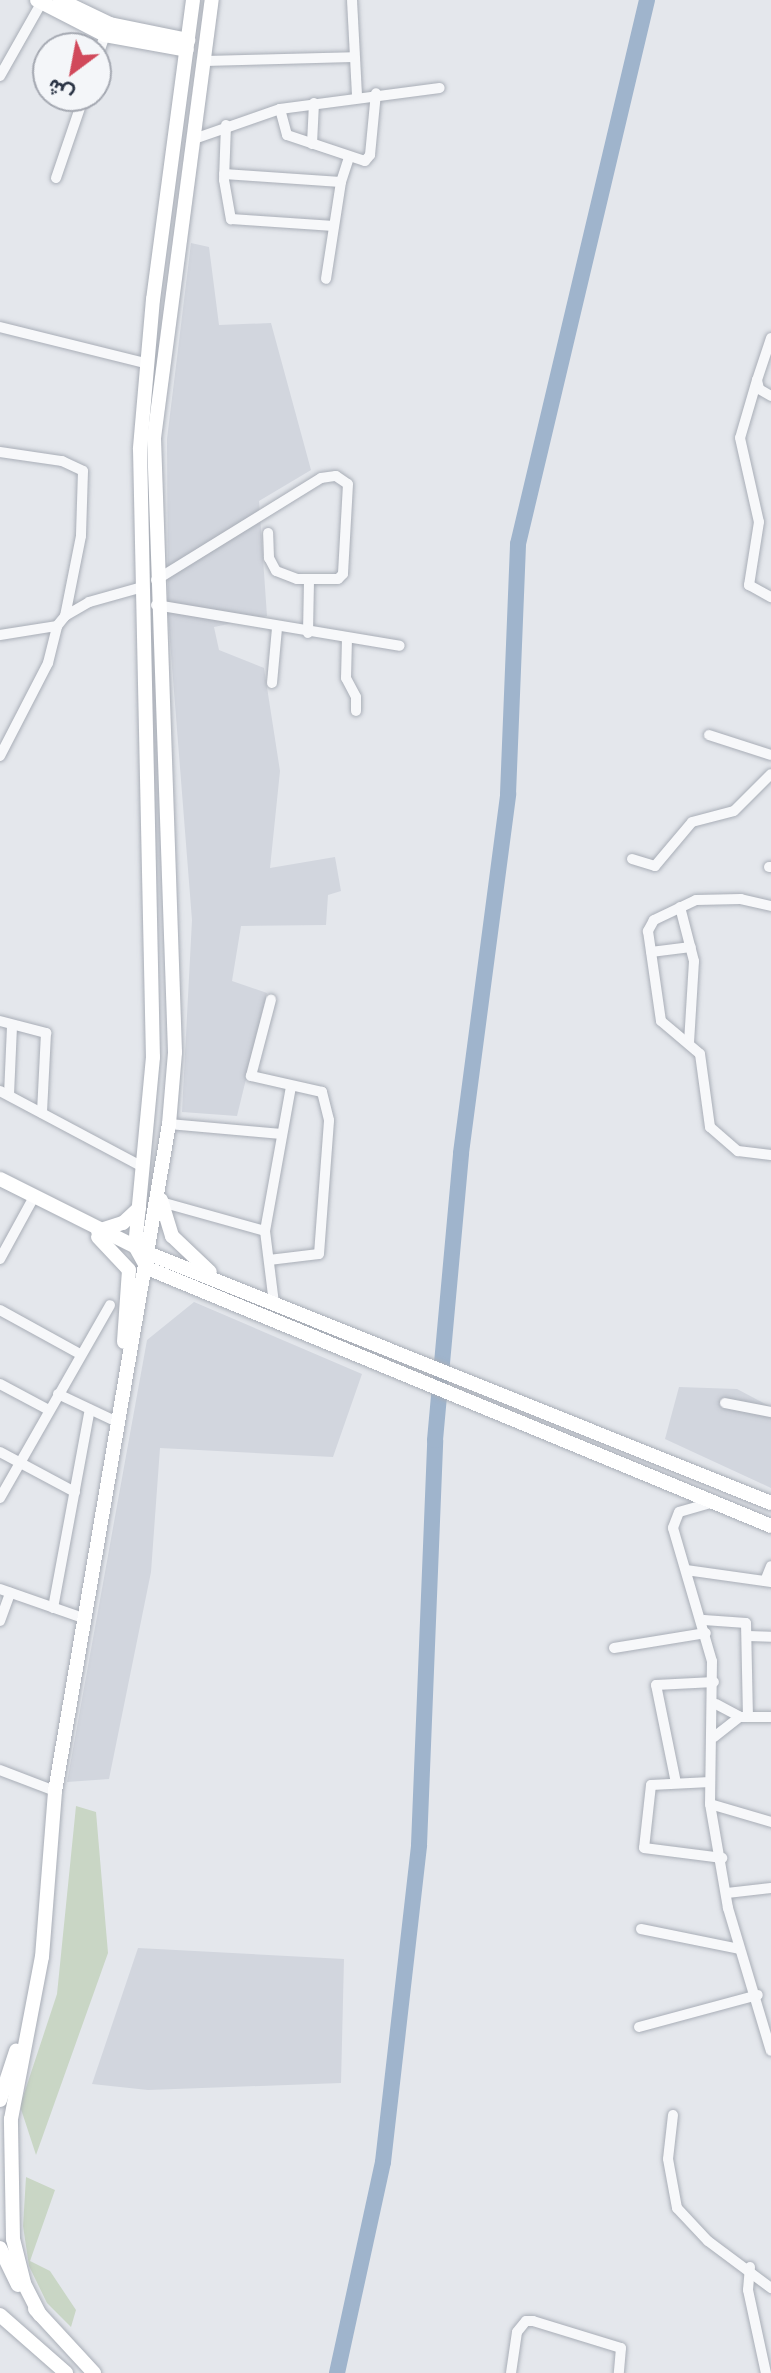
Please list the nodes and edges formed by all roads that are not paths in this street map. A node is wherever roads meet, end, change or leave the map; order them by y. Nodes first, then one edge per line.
1 (60, 0) edge
2 (193, 0) edge
3 (212, 0) edge
4 (352, 0) edge
5 (41, 1) edge
6 (99, 32) edge
7 (112, 36) edge
8 (188, 45) junction
9 (353, 57) junction
10 (4, 59) edge
11 (205, 61) junction
12 (0, 76) edge
13 (440, 88) dead end
14 (376, 93) junction
15 (357, 96) junction
16 (314, 103) junction
17 (280, 109) junction
18 (79, 112) edge
19 (226, 125) junction
20 (194, 139) junction
21 (312, 144) junction
22 (349, 157) junction
23 (224, 174) junction
24 (56, 178) dead end
25 (341, 182) junction
26 (334, 226) junction
27 (326, 279) dead end
28 (0, 327) edge
29 (771, 338) edge
30 (148, 364) junction
31 (757, 380) junction
32 (771, 396) edge
33 (0, 452) edge
34 (268, 533) dead end
35 (309, 579) junction
36 (156, 580) junction
37 (139, 588) junction
38 (771, 597) edge
39 (156, 605) junction
40 (65, 616) junction
41 (57, 626) junction
42 (277, 628) junction
43 (308, 633) junction
44 (0, 635) edge
45 (347, 638) junction
46 (400, 646) dead end
47 (272, 683) dead end
48 (356, 711) dead end
49 (709, 735) dead end
50 (771, 755) edge
51 (0, 756) edge
52 (771, 774) edge
53 (632, 859) dead end
54 (771, 906) edge
55 (680, 907) junction
56 (691, 947) junction
57 (651, 952) junction
58 (271, 1000) dead end
59 (0, 1021) edge
60 (12, 1025) junction
61 (689, 1042) junction
62 (291, 1086) junction
63 (4, 1093) edge
64 (42, 1113) junction
65 (169, 1124) junction
66 (282, 1134) junction
67 (771, 1155) edge
68 (143, 1167) junction
69 (0, 1179) edge
70 (34, 1197) junction
71 (160, 1197) junction
72 (54, 1207) junction
73 (139, 1208) junction
74 (98, 1231) junction
75 (265, 1231) junction
76 (135, 1246) junction
77 (0, 1259) edge
78 (269, 1260) junction
79 (149, 1261) junction
80 (230, 1286) junction
81 (274, 1303) junction
82 (110, 1305) dead end
83 (0, 1310) edge
84 (80, 1354) junction
85 (0, 1384) edge
86 (58, 1394) junction
87 (725, 1403) dead end
88 (90, 1409) junction
89 (49, 1410) junction
90 (771, 1412) edge
91 (114, 1427) junction
92 (0, 1452) edge
93 (20, 1463) junction
94 (75, 1492) junction
95 (0, 1498) edge
96 (714, 1502) junction
97 (771, 1503) edge
98 (771, 1526) edge
99 (771, 1566) edge
100 (686, 1570) junction
101 (768, 1582) edge
102 (5, 1591) edge
103 (53, 1608) junction
104 (83, 1618) junction
105 (704, 1620) junction
106 (0, 1621) edge
107 (706, 1633) junction
108 (748, 1636) junction
109 (771, 1637) edge
110 (614, 1648) dead end
111 (714, 1682) junction
112 (716, 1704) junction
113 (744, 1717) junction
114 (771, 1717) edge
115 (714, 1737) junction
116 (0, 1770) edge
117 (710, 1782) junction
118 (676, 1783) junction
119 (55, 1791) junction
120 (710, 1804) junction
121 (771, 1822) edge
122 (722, 1858) junction
123 (771, 1888) edge
124 (727, 1893) junction
125 (641, 1929) dead end
126 (739, 1949) junction
127 (758, 1995) junction
128 (29, 2016) junction
129 (639, 2027) dead end
130 (771, 2051) edge
131 (0, 2100) edge
132 (673, 2115) dead end
133 (0, 2248) edge
134 (750, 2267) junction
135 (771, 2288) edge
136 (0, 2312) edge
137 (40, 2315) junction
138 (768, 2372) edge
139 (66, 2373) edge
140 (94, 2373) edge
141 (511, 2373) edge
142 (619, 2373) edge

1 - 8 street
2 - 8 street
3 - 11 street
4 - 9 street
5 - 6 street
5 - 10 street
7 - 8 street
8 - 30 street
9 - 11 street
9 - 15 street
10 - 12 street
11 - 20 street
13 - 14 street
14 - 15 street
14 - 22 street
15 - 16 street
16 - 17 street
16 - 21 street
17 - 19 street
17 - 21 street
18 - 24 street
19 - 20 street
19 - 23 street
20 - 36 street
21 - 22 street
22 - 25 street
23 - 25 street
23 - 26 street
25 - 26 street
26 - 27 street
28 - 30 street
29 - 31 street
30 - 37 street
31 - 32 street
31 - 38 street
33 - 40 street
34 - 35 street
35 - 36 street
35 - 43 street
36 - 39 street
37 - 40 street
37 - 68 street
39 - 42 street
39 - 65 street
40 - 41 street
41 - 44 street
41 - 51 street
42 - 43 street
42 - 47 street
43 - 45 street
45 - 46 street
45 - 48 street
49 - 50 street
52 - 53 street
54 - 55 street
55 - 56 street
55 - 57 street
56 - 57 street
56 - 61 street
57 - 61 street
58 - 62 street
59 - 60 street
60 - 63 street
60 - 64 street
61 - 67 street
62 - 66 street
62 - 78 street
63 - 64 street
64 - 68 street
65 - 66 street
65 - 71 street
66 - 75 street
68 - 73 street
69 - 70 street
70 - 72 street
70 - 77 street
71 - 75 street
71 - 79 street
71 - 80 street
72 - 74 street
72 - 91 street
73 - 74 street
73 - 76 street
74 - 76 street
75 - 78 street
76 - 79 street
78 - 81 street
79 - 80 street
79 - 91 street
79 - 96 street
80 - 81 street
81 - 97 street
82 - 84 street
83 - 84 street
84 - 86 street
85 - 89 street
86 - 88 street
86 - 89 street
87 - 90 street
88 - 91 street
88 - 94 street
89 - 93 street
91 - 104 street
92 - 93 street
93 - 94 street
93 - 95 street
94 - 103 street
96 - 98 street
96 - 100 street
99 - 101 street
100 - 101 street
100 - 105 street
102 - 103 street
102 - 106 street
103 - 104 street
104 - 119 street
105 - 107 street
105 - 108 street
107 - 110 street
107 - 111 street
108 - 109 street
108 - 113 street
111 - 112 street
111 - 118 street
112 - 113 street
112 - 115 street
113 - 114 street
113 - 115 street
115 - 117 street
116 - 119 street
117 - 118 street
117 - 120 street
118 - 122 street
119 - 128 street
120 - 121 street
120 - 122 street
122 - 124 street
123 - 124 street
124 - 126 street
125 - 126 street
126 - 127 street
127 - 129 street
127 - 130 street
128 - 131 street
128 - 137 street
132 - 134 street
133 - 137 street
134 - 135 street
134 - 138 street
136 - 139 street
137 - 140 street
141 - 142 street

